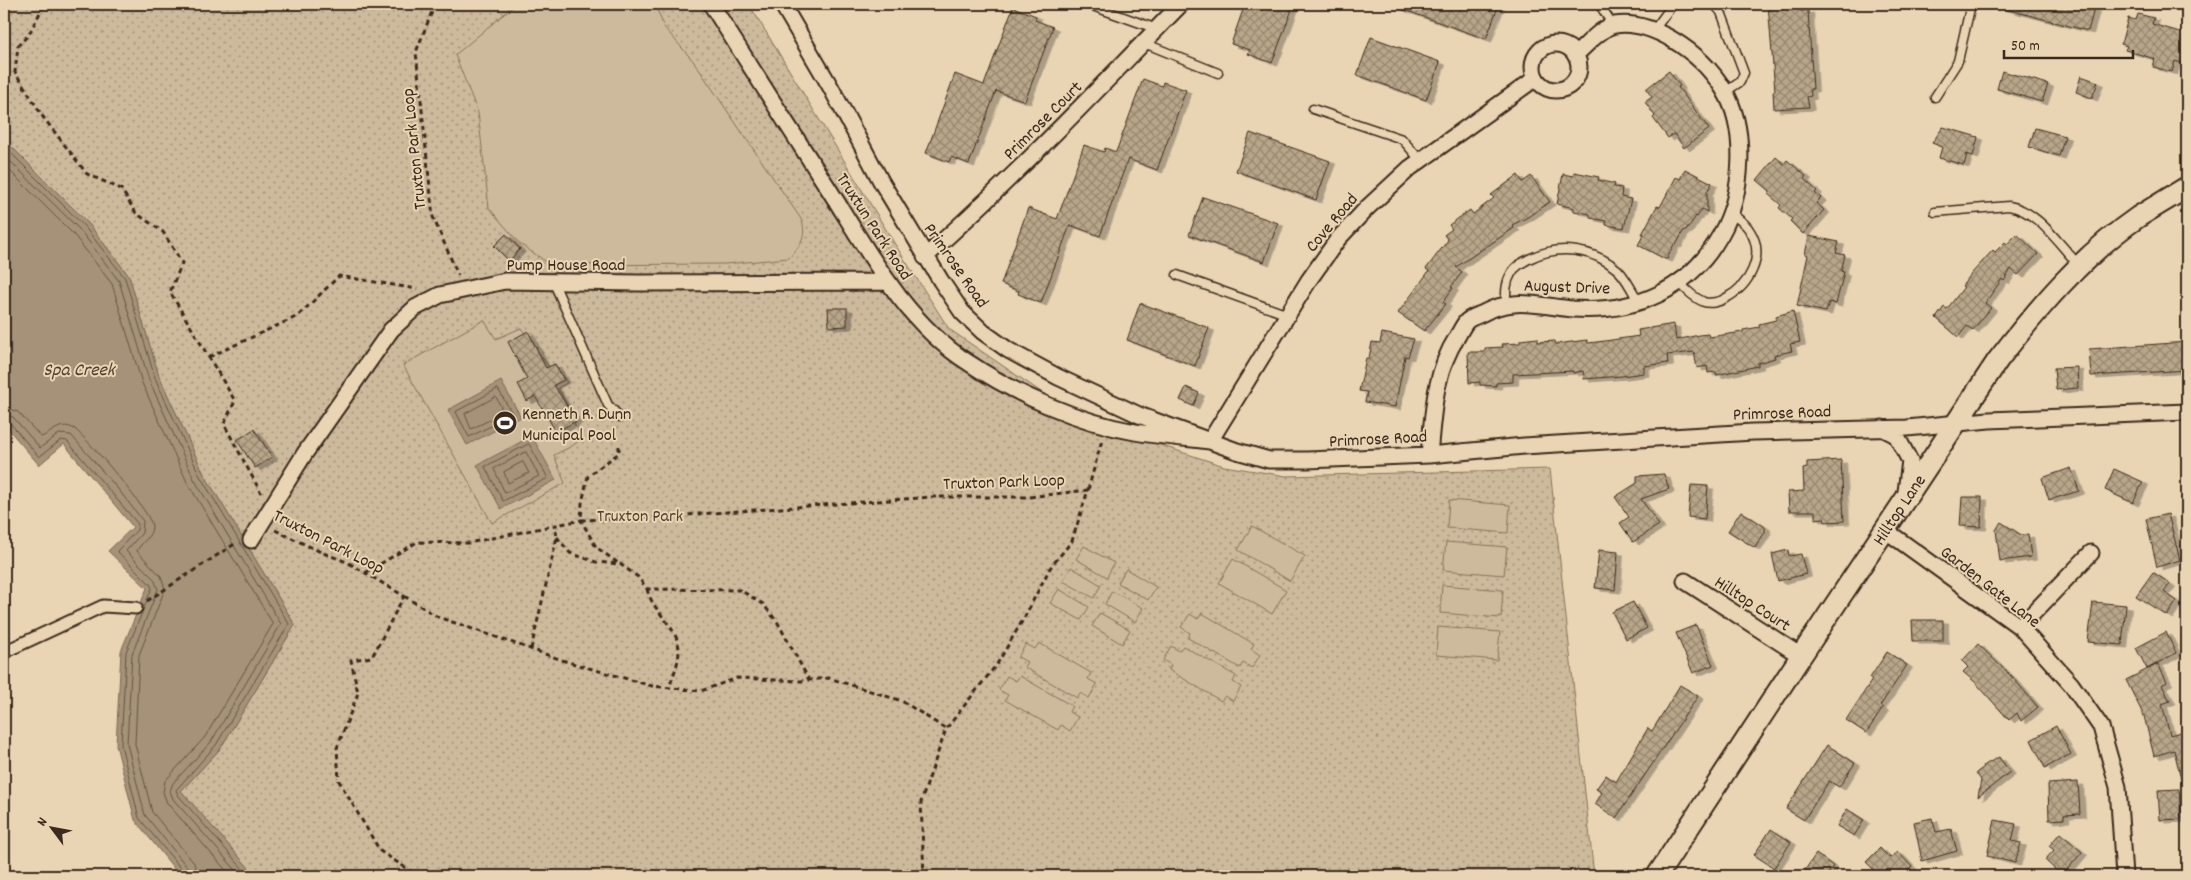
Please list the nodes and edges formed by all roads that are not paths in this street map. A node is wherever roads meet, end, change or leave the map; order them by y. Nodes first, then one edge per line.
1 (711, 4) edge
2 (782, 4) edge
3 (1087, 4) edge
4 (1181, 4) edge
5 (1599, 4) edge
6 (1673, 4) edge
7 (1714, 4) edge
8 (1971, 4) edge
9 (1613, 25) junction
10 (1156, 28) junction
11 (1654, 30) junction
12 (1144, 44) junction
13 (1575, 55) junction
14 (1218, 73) dead end
15 (1536, 78) junction
16 (1725, 92) junction
17 (1935, 97) dead end
18 (1313, 109) dead end
19 (1421, 161) junction
20 (2187, 187) edge
21 (1935, 212) dead end
22 (1730, 213) junction
23 (926, 257) junction
24 (2079, 266) junction
25 (1176, 274) dead end
26 (554, 281) junction
27 (887, 282) junction
28 (1680, 283) junction
29 (1639, 303) junction
30 (1506, 304) junction
31 (1288, 315) junction
32 (2187, 412) edge
33 (620, 417) dead end
34 (1957, 422) junction
35 (1882, 428) junction
36 (1210, 441) junction
37 (1429, 455) junction
38 (1904, 501) junction
39 (1885, 530) junction
40 (250, 540) road end
41 (2091, 553) dead end
42 (1685, 581) dead end
43 (136, 608) road end
44 (2020, 627) junction
45 (4, 652) edge
46 (1801, 656) junction
47 (1663, 873) edge
48 (2124, 876) edge

1 - 27 street, Truxtun Park Road
2 - 23 street, Primrose Road
3 - 10 lane
4 - 10 street, Primrose Court
5 - 9 lane
6 - 11 lane
7 - 16 lane
8 - 17 lane
9 - 11 street, August Drive
9 - 13 street
10 - 12 street, Primrose Court
11 - 16 street, August Drive
12 - 14 lane
12 - 23 street, Primrose Court
13 - 15 street
13 - 15 street
15 - 19 street, Cove Road
16 - 22 street, August Drive
18 - 19 lane
19 - 31 street, Cove Road
20 - 24 street, Hilltop Lane
21 - 24 lane
22 - 28 street, August Drive
22 - 28 lane
23 - 36 street, Primrose Road
24 - 34 street, Hilltop Lane
25 - 31 lane
26 - 27 street, Pump House Road
26 - 33 lane
26 - 40 street, Pump House Road
27 - 36 street, Truxtun Park Road
28 - 29 street, August Drive
29 - 30 street, August Drive
29 - 30 lane
30 - 37 street, August Drive
31 - 36 street, Cove Road
32 - 34 street, Primrose Road
34 - 35 street, Primrose Road
34 - 38 street, Hilltop Lane
35 - 37 street, Primrose Road
35 - 38 street
36 - 37 street, Primrose Road
38 - 39 street, Hilltop Lane
39 - 44 street, Garden Gate Lane
39 - 46 street, Hilltop Lane
41 - 44 street
42 - 46 street, Hilltop Court
43 - 45 street
44 - 48 street, Garden Gate Lane
46 - 47 street, Hilltop Lane

